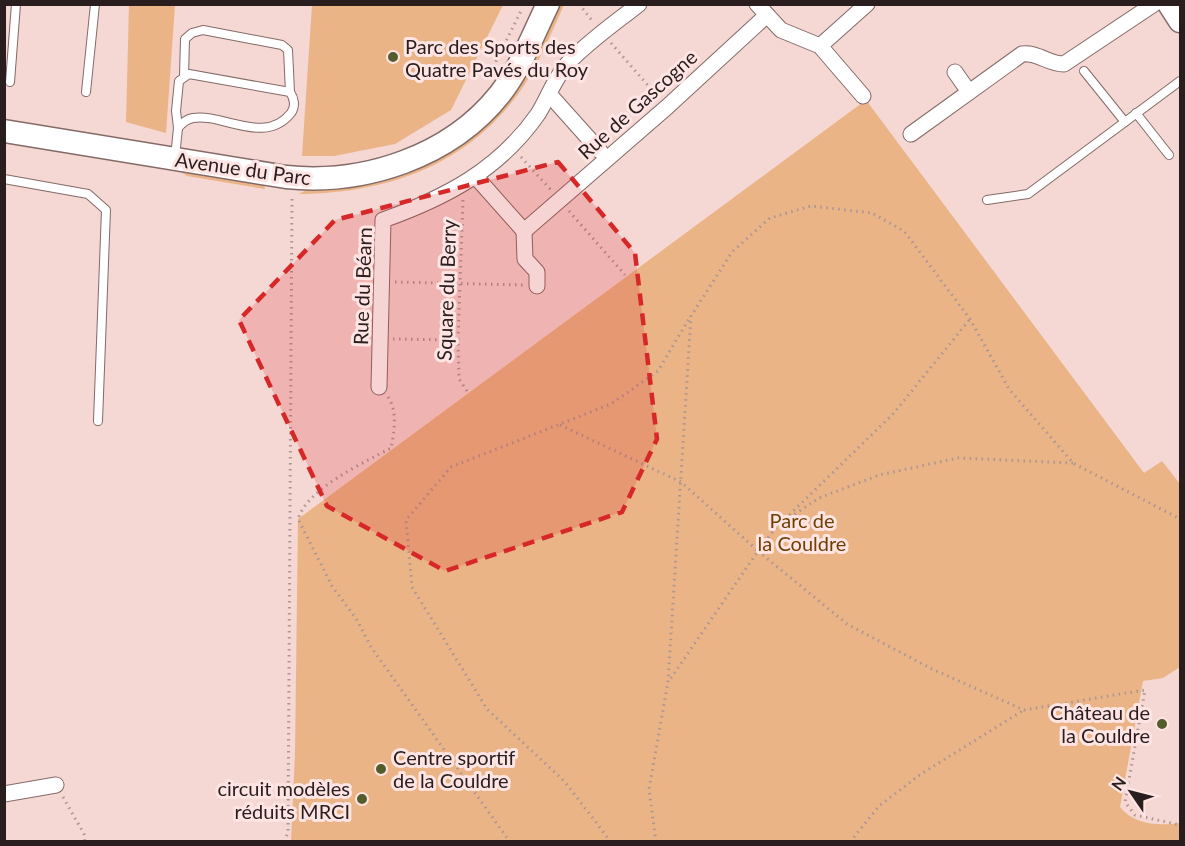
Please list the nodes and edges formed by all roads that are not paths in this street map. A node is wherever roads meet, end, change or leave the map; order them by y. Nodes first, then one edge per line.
1 (16, 4) edge
2 (95, 4) edge
3 (548, 4) edge
4 (639, 4) edge
5 (867, 4) edge
6 (1154, 4) edge
7 (1170, 4) edge
8 (762, 10) edge
9 (1180, 21) edge
10 (820, 46) junction
11 (1084, 71) dead end
12 (955, 72) dead end
13 (183, 76) junction
14 (1180, 81) edge
15 (10, 82) dead end
16 (86, 92) dead end
17 (290, 92) junction
18 (969, 92) junction
19 (549, 94) junction
20 (863, 96) dead end
21 (1136, 113) junction
22 (1125, 122) junction
23 (178, 128) junction
24 (4, 131) edge
25 (911, 134) dead end
26 (600, 151) dead end
27 (1169, 155) dead end
28 (175, 159) junction
29 (476, 177) junction
30 (4, 179) edge
31 (987, 200) dead end
32 (524, 231) junction
33 (537, 286) road end
34 (380, 387) road end
35 (98, 421) dead end
36 (56, 785) road end
37 (4, 794) edge

1 - 15 lane
2 - 16 lane
3 - 28 street, Avenue du Parc
4 - 19 street, Rue du Béarn
5 - 10 street
6 - 18 street
7 - 9 street
8 - 10 street
8 - 32 street, Rue de Gascogne
10 - 20 street
11 - 22 lane
12 - 18 street
13 - 17 lane
13 - 17 lane
13 - 23 lane
14 - 21 lane
17 - 23 lane
18 - 25 street
19 - 26 street
19 - 29 street, Rue du Béarn
21 - 22 lane
21 - 27 lane
22 - 31 lane
23 - 28 lane
24 - 28 street, Avenue du Parc
29 - 32 street
29 - 34 street, Rue du Béarn
30 - 35 lane
32 - 33 street
36 - 37 street

